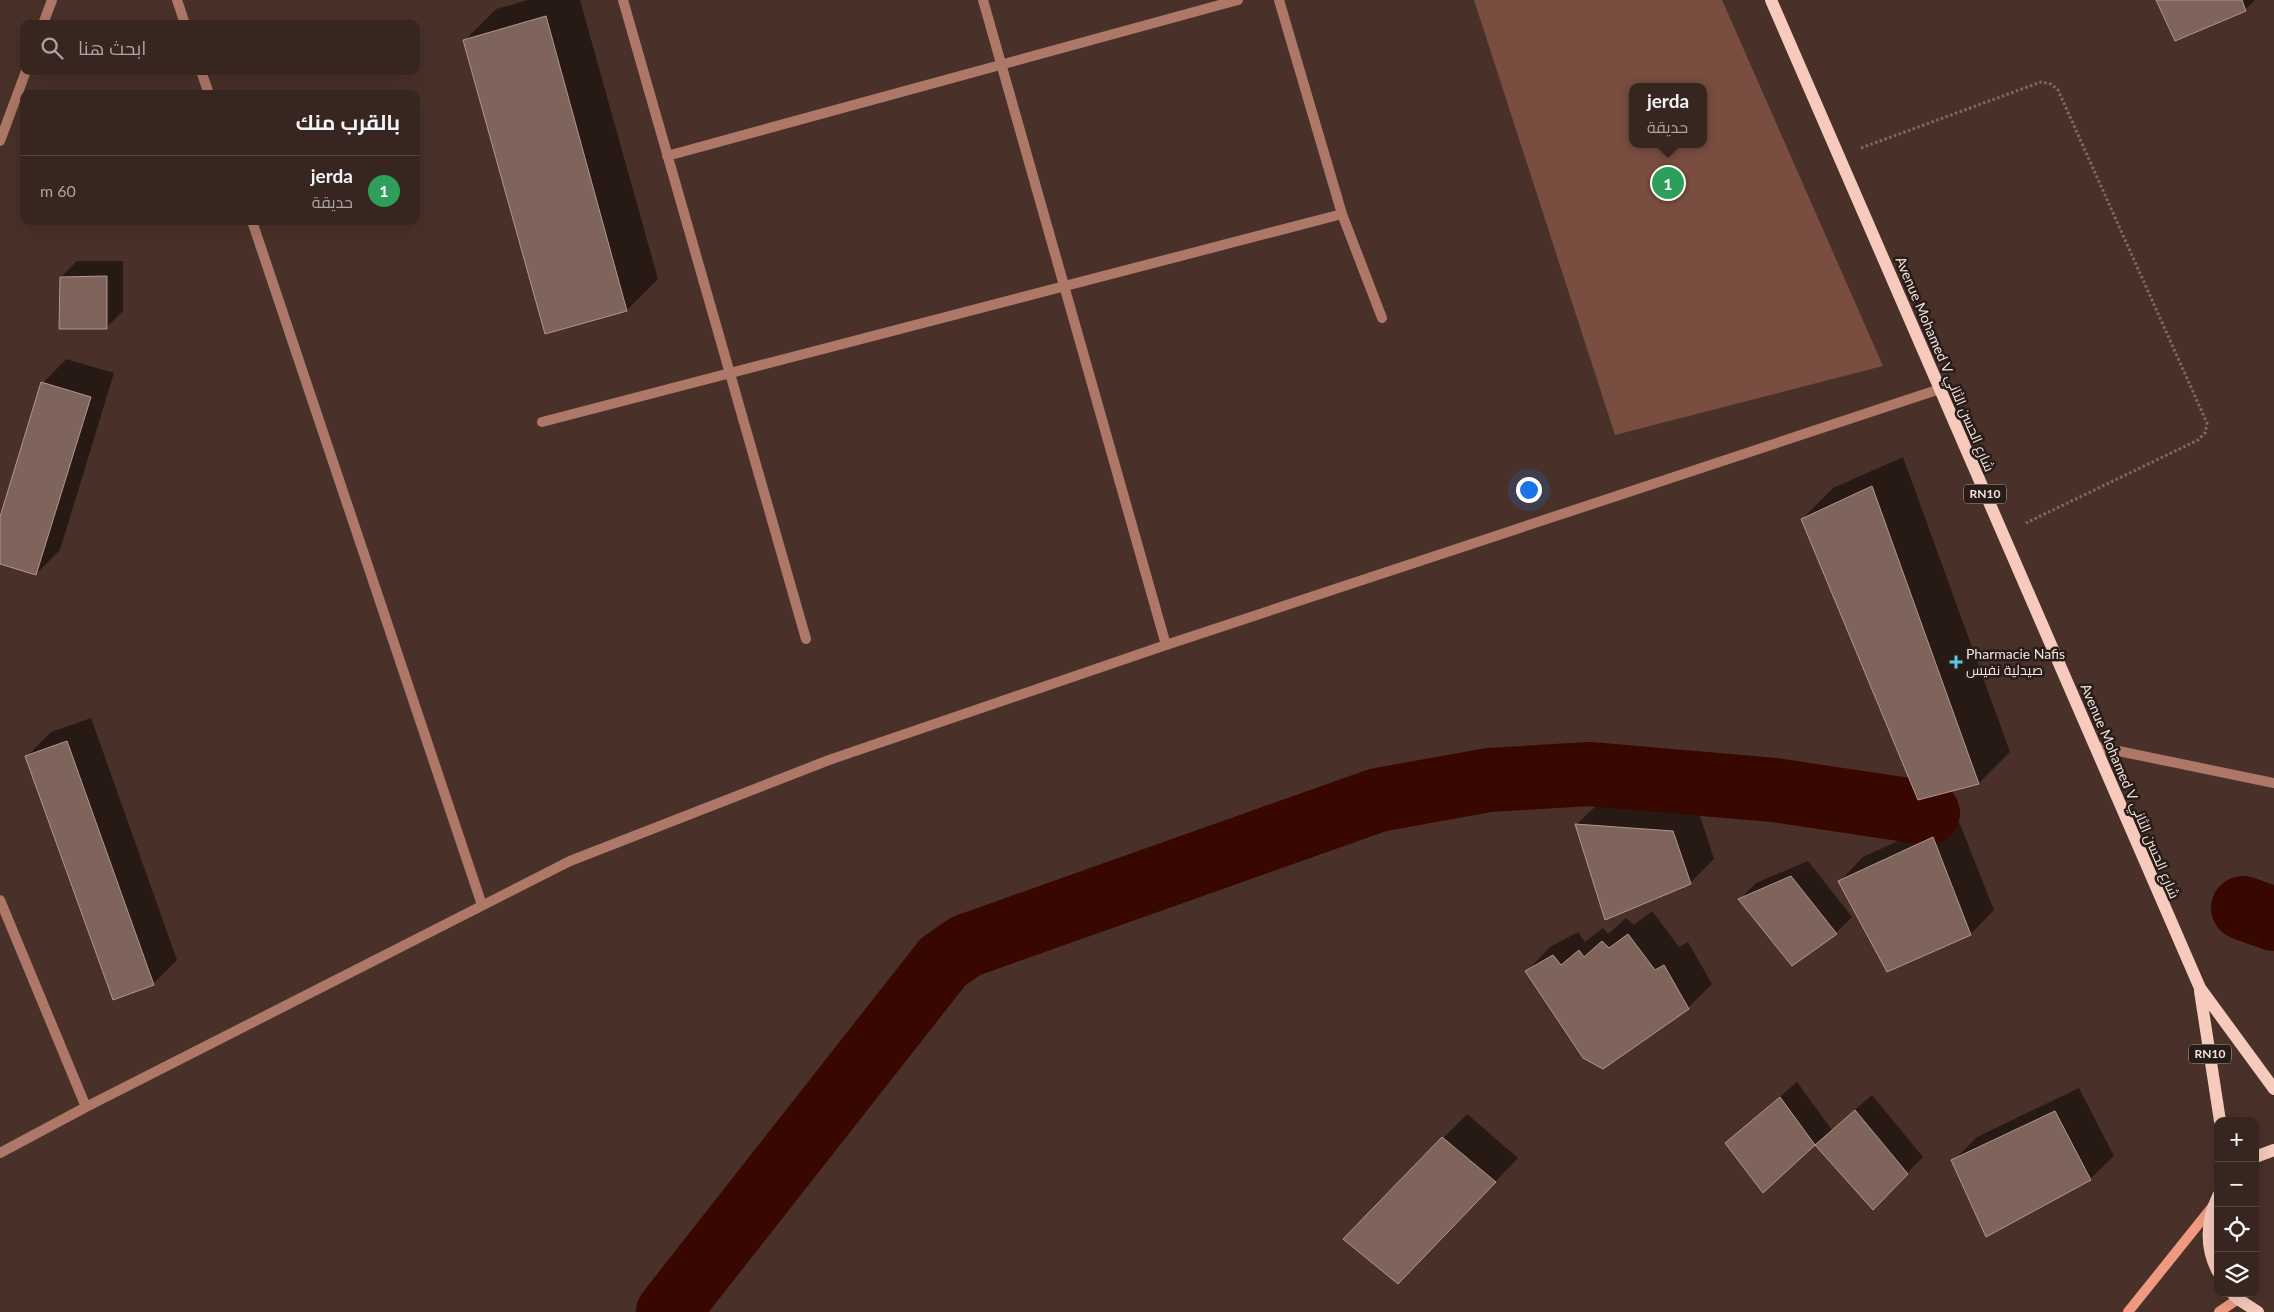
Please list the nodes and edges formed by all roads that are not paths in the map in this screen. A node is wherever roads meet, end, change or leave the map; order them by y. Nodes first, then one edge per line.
1 (52, 0) edge
2 (177, 0) edge
3 (623, 0) edge
4 (983, 0) edge
5 (1238, 0) edge
6 (1279, 0) edge
7 (1771, 0) edge
8 (44, 20) edge
9 (184, 20) edge
10 (1002, 65) junction
11 (24, 75) edge
12 (202, 75) edge
13 (207, 90) edge
14 (0, 140) edge
15 (667, 156) junction
16 (1342, 214) junction
17 (253, 225) edge
18 (1064, 287) junction
19 (1382, 318) dead end
20 (730, 373) junction
21 (1940, 389) junction
22 (542, 422) dead end
23 (806, 639) dead end
24 (1166, 645) junction
25 (2094, 746) junction
26 (2274, 783) edge
27 (0, 900) edge
28 (482, 905) junction
29 (2200, 988) junction
30 (2274, 1089) edge
31 (86, 1107) junction
32 (2219, 1117) edge
33 (2274, 1150) edge
34 (0, 1153) edge
35 (2259, 1156) edge
36 (2214, 1203) edge
37 (2214, 1206) edge
38 (2214, 1260) edge
39 (2234, 1297) edge
40 (2236, 1297) edge
41 (2128, 1312) edge
42 (2219, 1312) edge
43 (2258, 1312) edge

1 - 8 street
2 - 9 street
3 - 15 street
4 - 10 street
5 - 10 street
6 - 16 street
7 - 21 main road, Avenue Mohamed V شارع الحسن الثاني / RN10
10 - 15 street
10 - 18 street
11 - 14 street
12 - 13 street
15 - 20 street
16 - 18 street
16 - 19 street
17 - 28 street
18 - 20 street
18 - 24 street
20 - 22 street
20 - 23 street
21 - 24 street
21 - 25 main road, Avenue Mohamed V شارع الحسن الثاني / RN10
24 - 28 street
25 - 26 street
25 - 29 main road, Avenue Mohamed V شارع الحسن الثاني / RN10
27 - 31 street
28 - 31 street
29 - 30 main road, Avenue Mohamed V شارع الحسن الثاني / RN10
29 - 32 main road, Avenue Mohamed V شارع الحسن الثاني / RN10
31 - 34 street
33 - 35 main road
36 - 41 street
37 - 38 main road
39 - 42 street
40 - 43 main road

